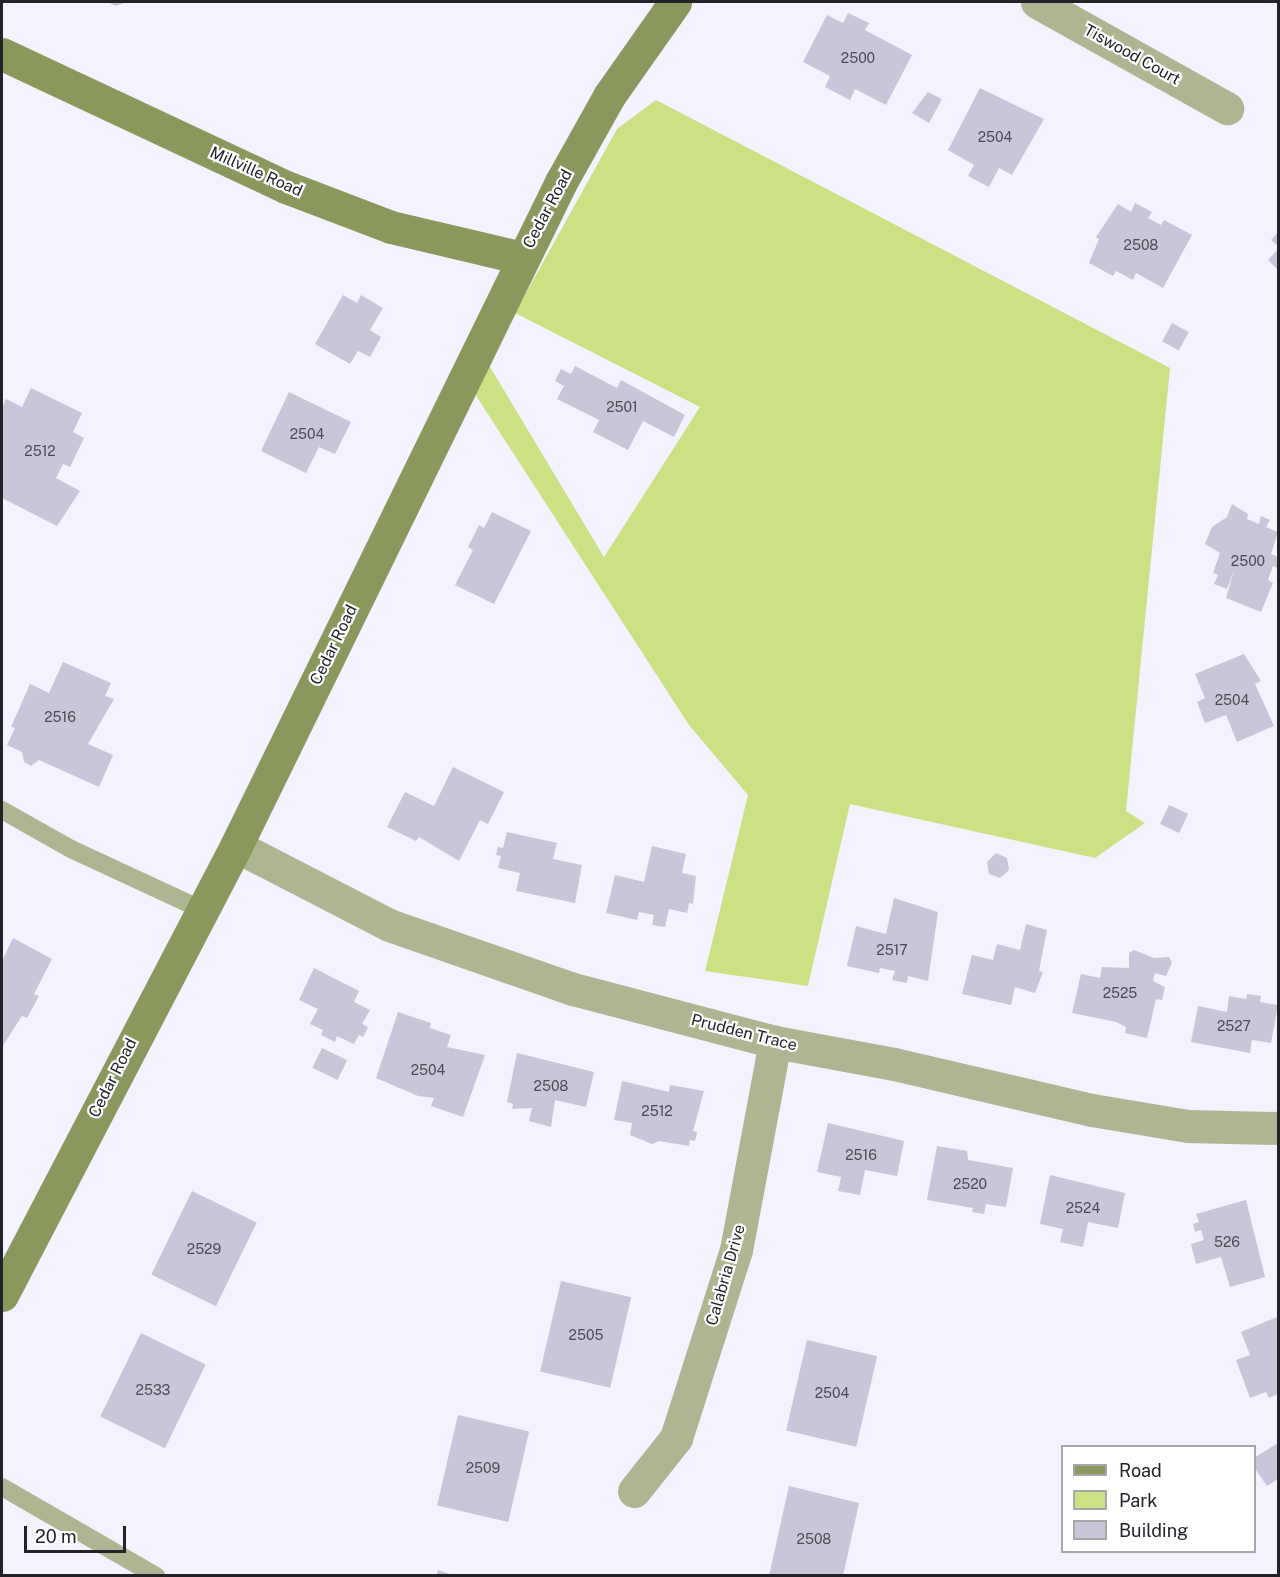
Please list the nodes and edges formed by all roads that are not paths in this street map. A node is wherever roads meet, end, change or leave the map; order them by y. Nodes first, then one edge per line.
1 (675, 2) edge
2 (1037, 2) edge
3 (2, 54) edge
4 (1227, 108) dead end
5 (522, 258) junction
6 (2, 810) edge
7 (236, 846) junction
8 (200, 909) junction
9 (776, 1042) junction
10 (1278, 1128) edge
11 (2, 1294) edge
12 (2, 1487) edge
13 (634, 1491) dead end
14 (156, 1575) edge

1 - 5 street, Cedar Road
2 - 4 street, Tiswood Court
3 - 5 street, Millville Road
5 - 7 street, Cedar Road
6 - 8 lane
7 - 8 street, Cedar Road
7 - 9 street, Prudden Trace
8 - 11 street, Cedar Road
9 - 10 street, Prudden Trace
9 - 13 street, Calabria Drive
12 - 14 lane

